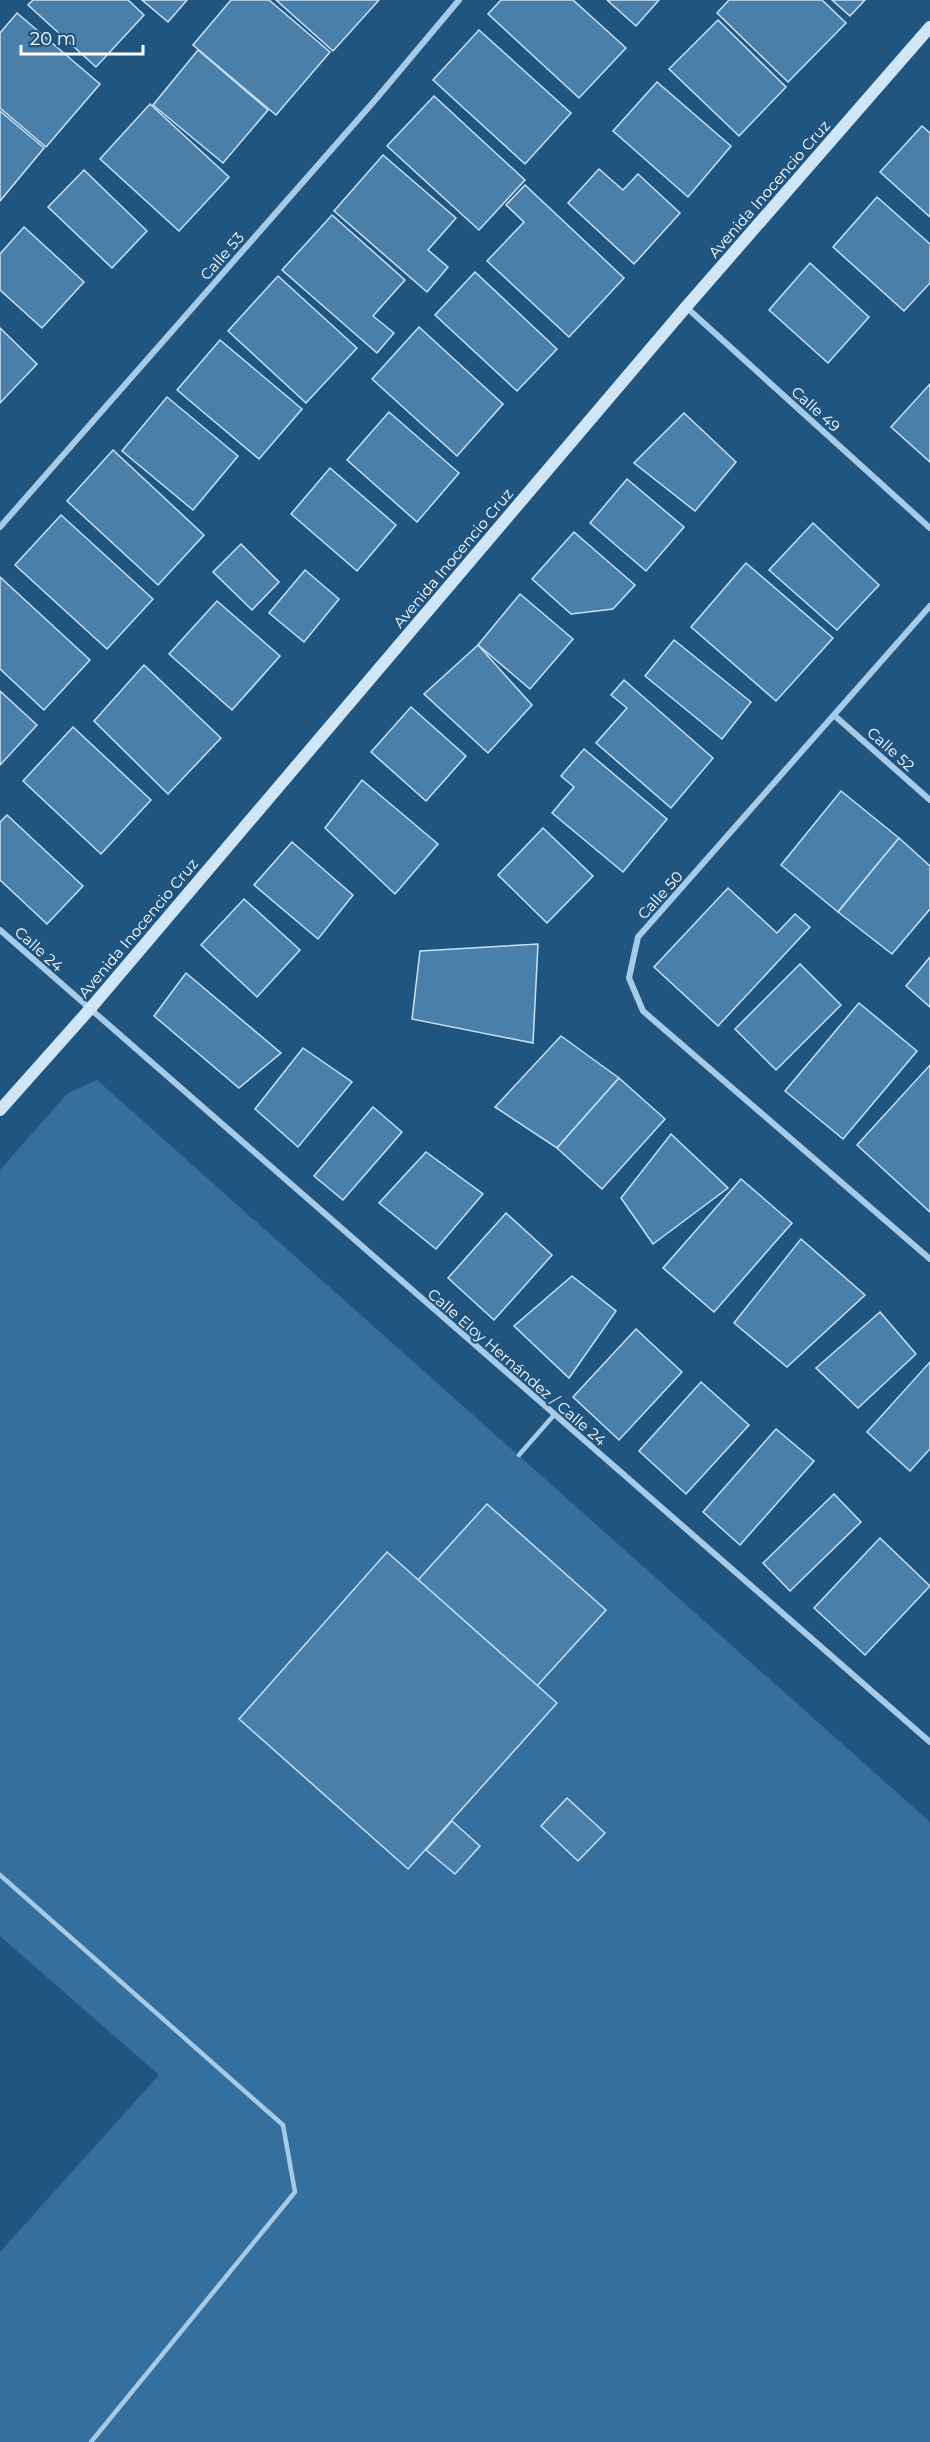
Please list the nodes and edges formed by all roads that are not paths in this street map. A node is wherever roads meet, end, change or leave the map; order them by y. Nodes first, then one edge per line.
1 (459, 0) edge
2 (930, 27) edge
3 (686, 307) junction
4 (0, 527) edge
5 (930, 528) edge
6 (930, 606) edge
7 (835, 716) junction
8 (930, 800) edge
9 (0, 930) edge
10 (89, 1010) junction
11 (0, 1110) edge
12 (930, 1259) edge
13 (554, 1415) junction
14 (519, 1455) dead end
15 (930, 1742) edge
16 (0, 1875) edge
17 (91, 2442) edge

1 - 4 street, Calle 53
2 - 3 street, Avenida Inocencio Cruz
3 - 5 street, Calle 49
3 - 10 street, Avenida Inocencio Cruz
6 - 7 street, Calle 50
7 - 8 street, Calle 52
7 - 12 street, Calle 50
9 - 10 street, Calle 24
10 - 11 street, Avenida Inocencio Cruz
10 - 13 street, Calle Eloy Hernández / Calle 24
13 - 14 lane
13 - 15 street, Calle Eloy Hernández / Calle 24
16 - 17 lane

